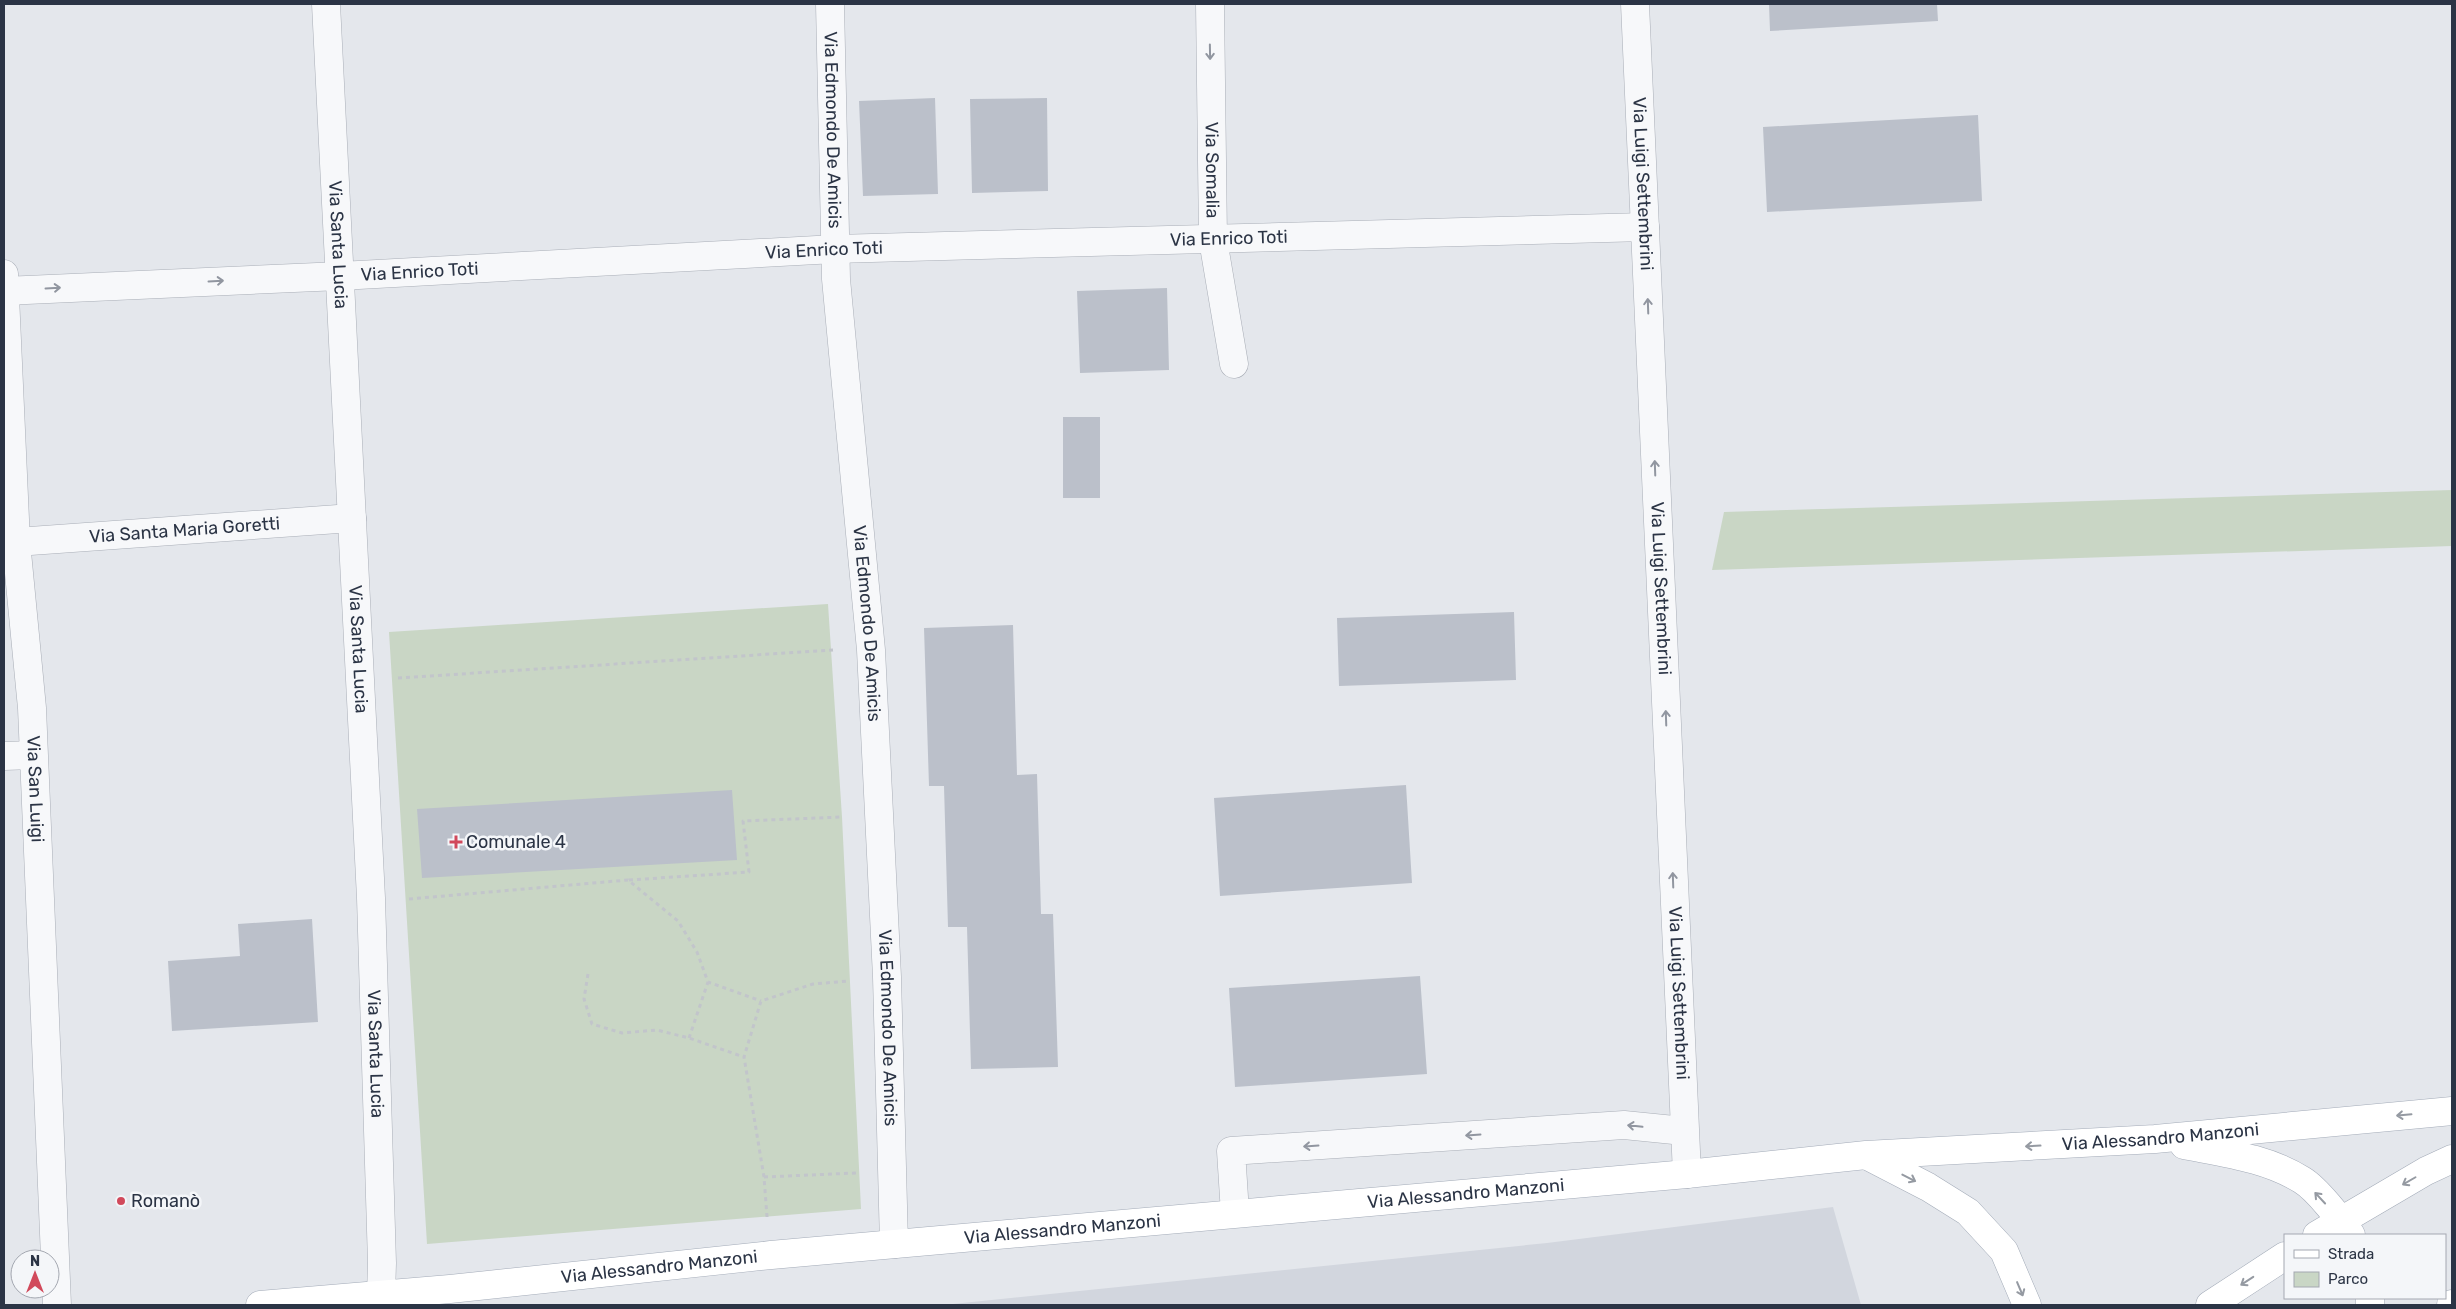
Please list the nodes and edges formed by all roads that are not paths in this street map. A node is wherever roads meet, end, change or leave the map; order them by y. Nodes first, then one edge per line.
1 (326, 4) edge
2 (830, 4) edge
3 (1210, 4) edge
4 (1635, 4) edge
5 (1645, 227) junction
6 (1213, 240) junction
7 (834, 249) junction
8 (340, 276) junction
9 (4, 285) edge
10 (1234, 364) dead end
11 (352, 518) junction
12 (16, 542) junction
13 (33, 755) junction
14 (4, 756) edge
15 (2452, 1111) edge
16 (1684, 1131) junction
17 (2155, 1139) junction
18 (1866, 1155) junction
19 (2452, 1159) edge
20 (1687, 1174) junction
21 (1235, 1213) junction
22 (2346, 1228) edge
23 (2321, 1234) edge
24 (894, 1244) junction
25 (2284, 1257) edge
26 (379, 1300) edge
27 (57, 1305) edge
28 (260, 1305) edge
29 (2027, 1305) edge
30 (2210, 1305) edge

1 - 8 street, Via Santa Lucia
2 - 7 street, Via Edmondo De Amicis
3 -> 6 street, Via Somalia
4 - 5 street, Via Luigi Settembrini
5 - 6 street, Via Enrico Toti
16 -> 5 street, Via Luigi Settembrini
6 - 7 street, Via Enrico Toti
6 - 10 street, Via Somalia
7 - 8 street, Via Enrico Toti
7 - 24 street, Via Edmondo De Amicis
9 -> 8 street, Via Enrico Toti
8 - 11 street, Via Santa Lucia
9 - 12 street, Via San Luigi
11 - 12 street, Via Santa Maria Goretti
11 - 26 street, Via Santa Lucia
12 - 13 street, Via San Luigi
13 - 14 street
13 - 27 street, Via San Luigi
15 -> 17 main road, Via Alessandro Manzoni
16 - 20 street, Via Luigi Settembrini
16 -> 21 street
17 -> 18 main road, Via Alessandro Manzoni
22 -> 17 main road
18 - 20 main road, Via Alessandro Manzoni
18 -> 29 main road
19 -> 22 main road
20 - 21 main road, Via Alessandro Manzoni
21 - 24 main road, Via Alessandro Manzoni
22 - 23 main road
24 - 26 main road, Via Alessandro Manzoni
25 -> 30 main road
26 - 28 main road, Via Alessandro Manzoni

